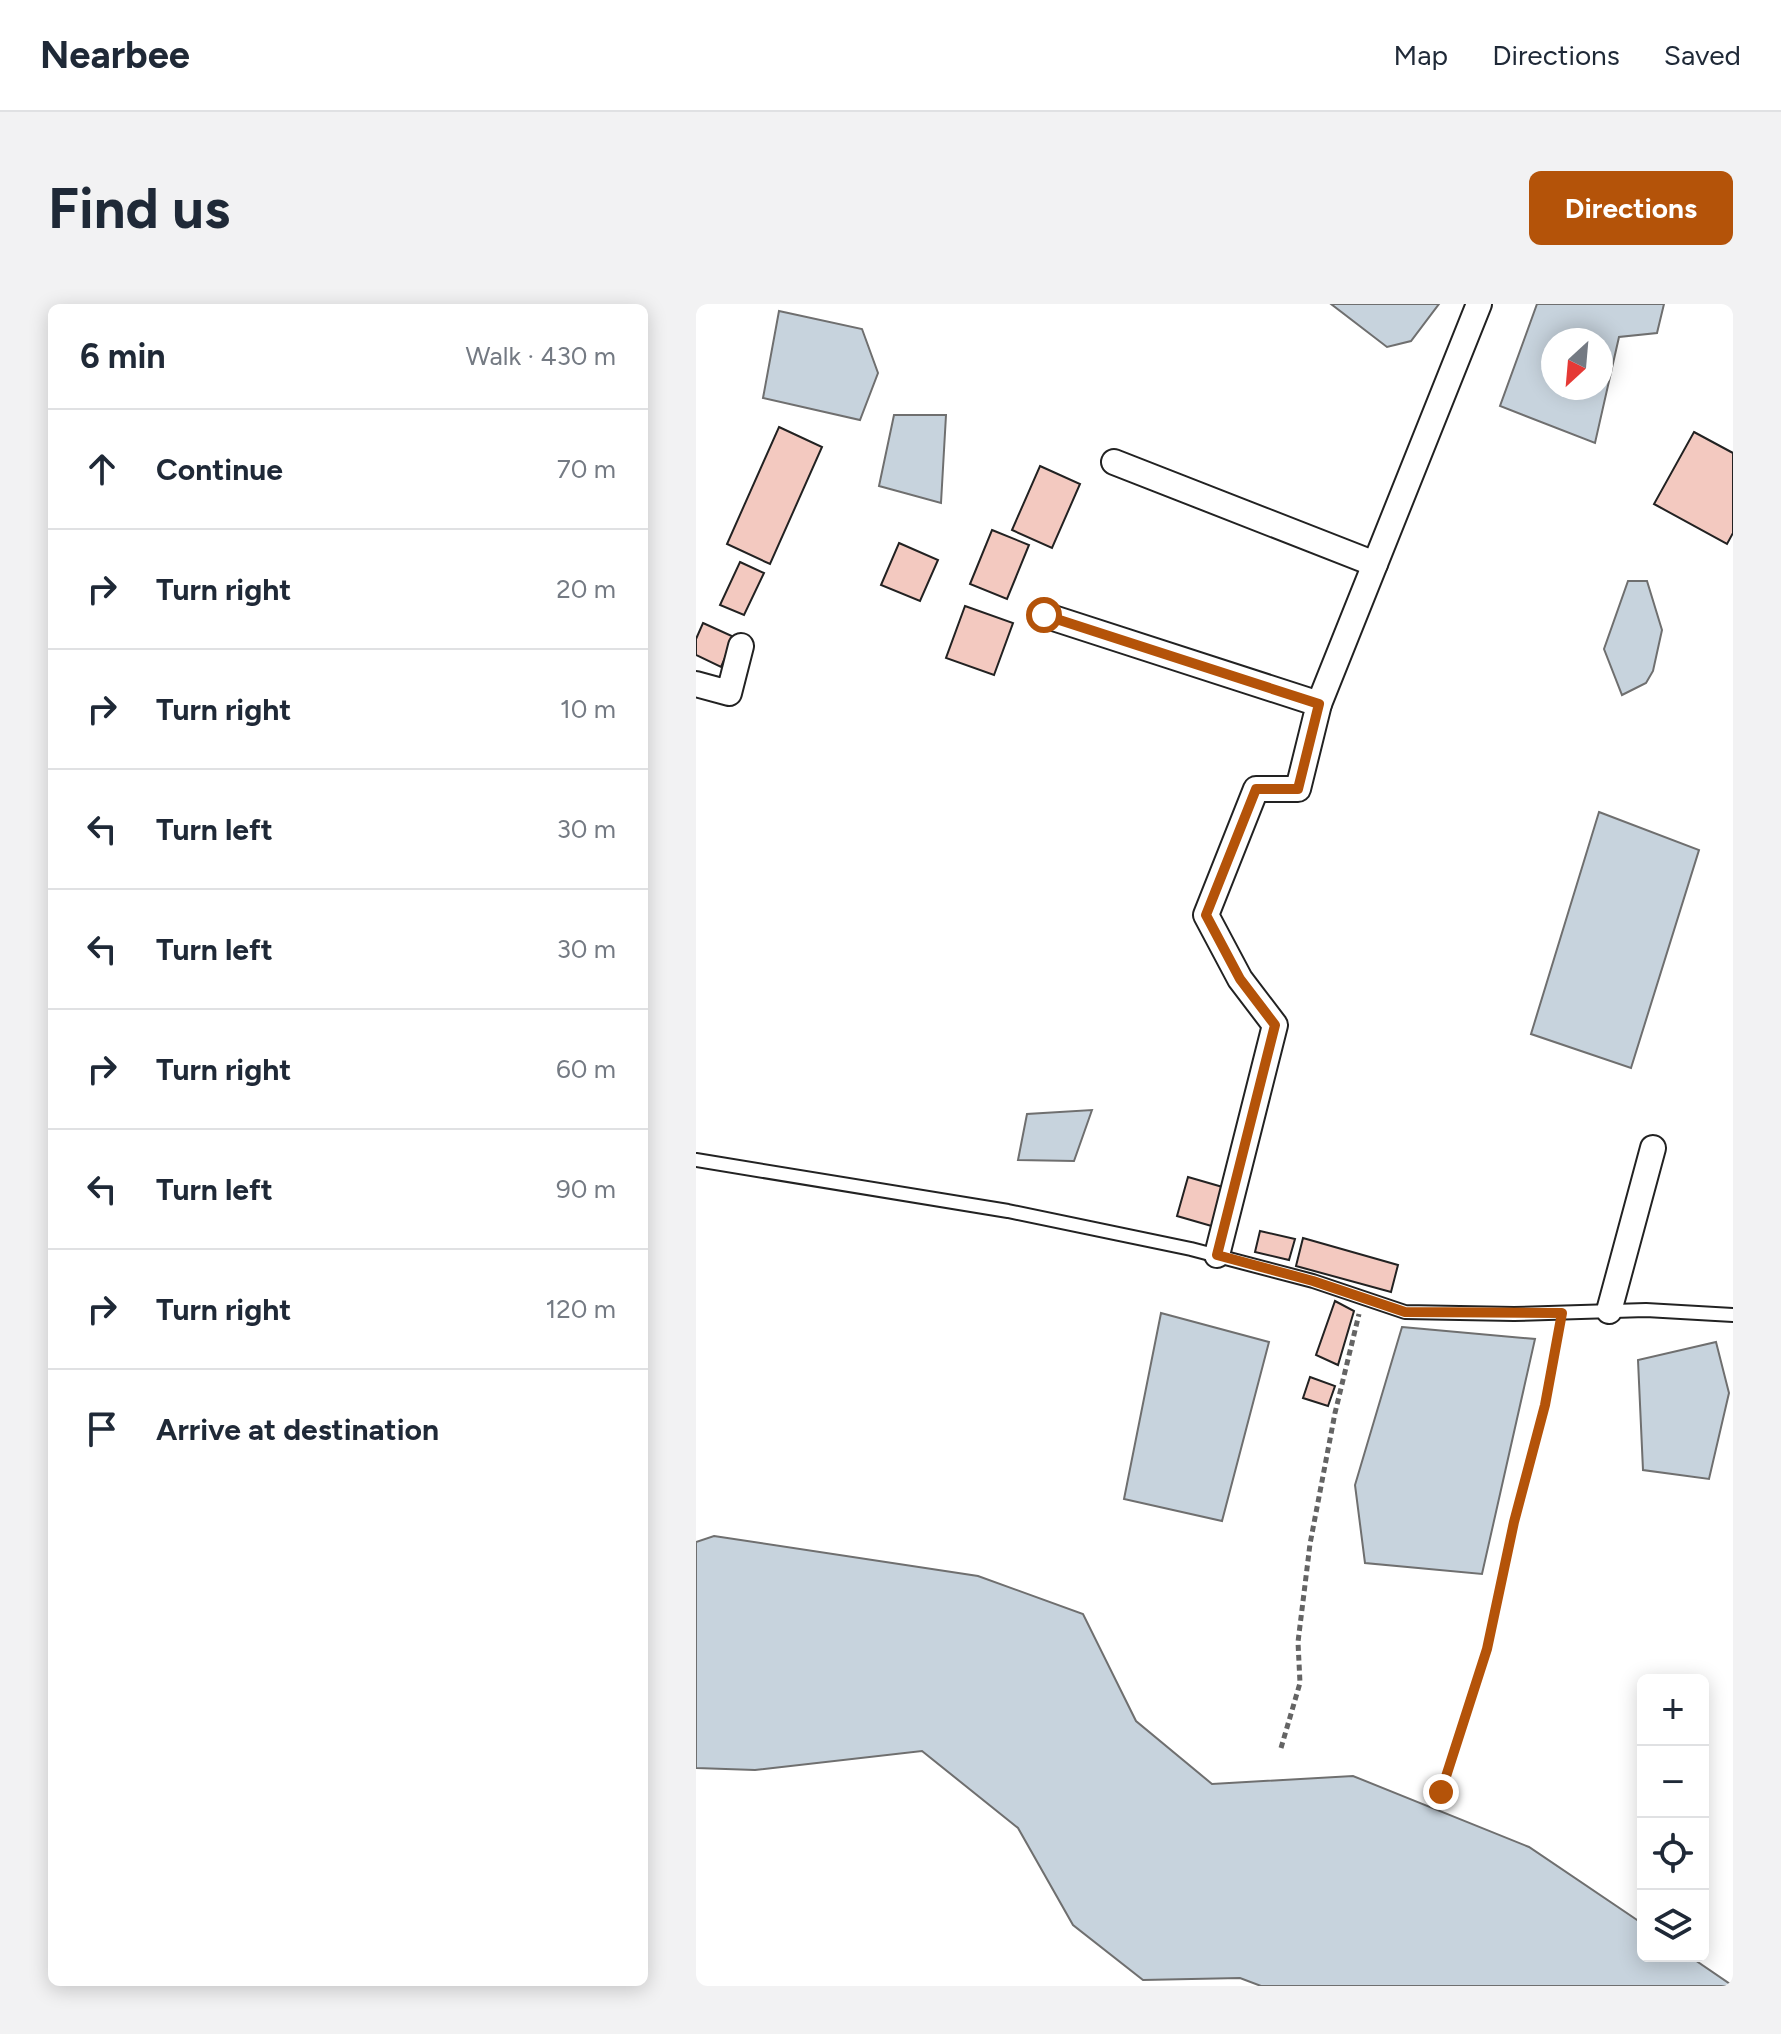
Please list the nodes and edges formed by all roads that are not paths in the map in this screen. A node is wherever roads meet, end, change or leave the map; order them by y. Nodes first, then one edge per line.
1 (1479, 304) edge
2 (1114, 462) dead end
3 (1375, 564) junction
4 (1044, 615) dead end
5 (741, 646) dead end
6 (696, 684) edge
7 (1319, 704) junction
8 (1653, 1148) dead end
9 (696, 1160) edge
10 (1217, 1255) junction
11 (1609, 1311) junction
12 (1733, 1315) edge

1 - 3 street
2 - 3 street
3 - 7 street
4 - 7 street
5 - 6 street
7 - 10 street
8 - 11 street
9 - 10 lane
10 - 11 lane
11 - 12 lane

